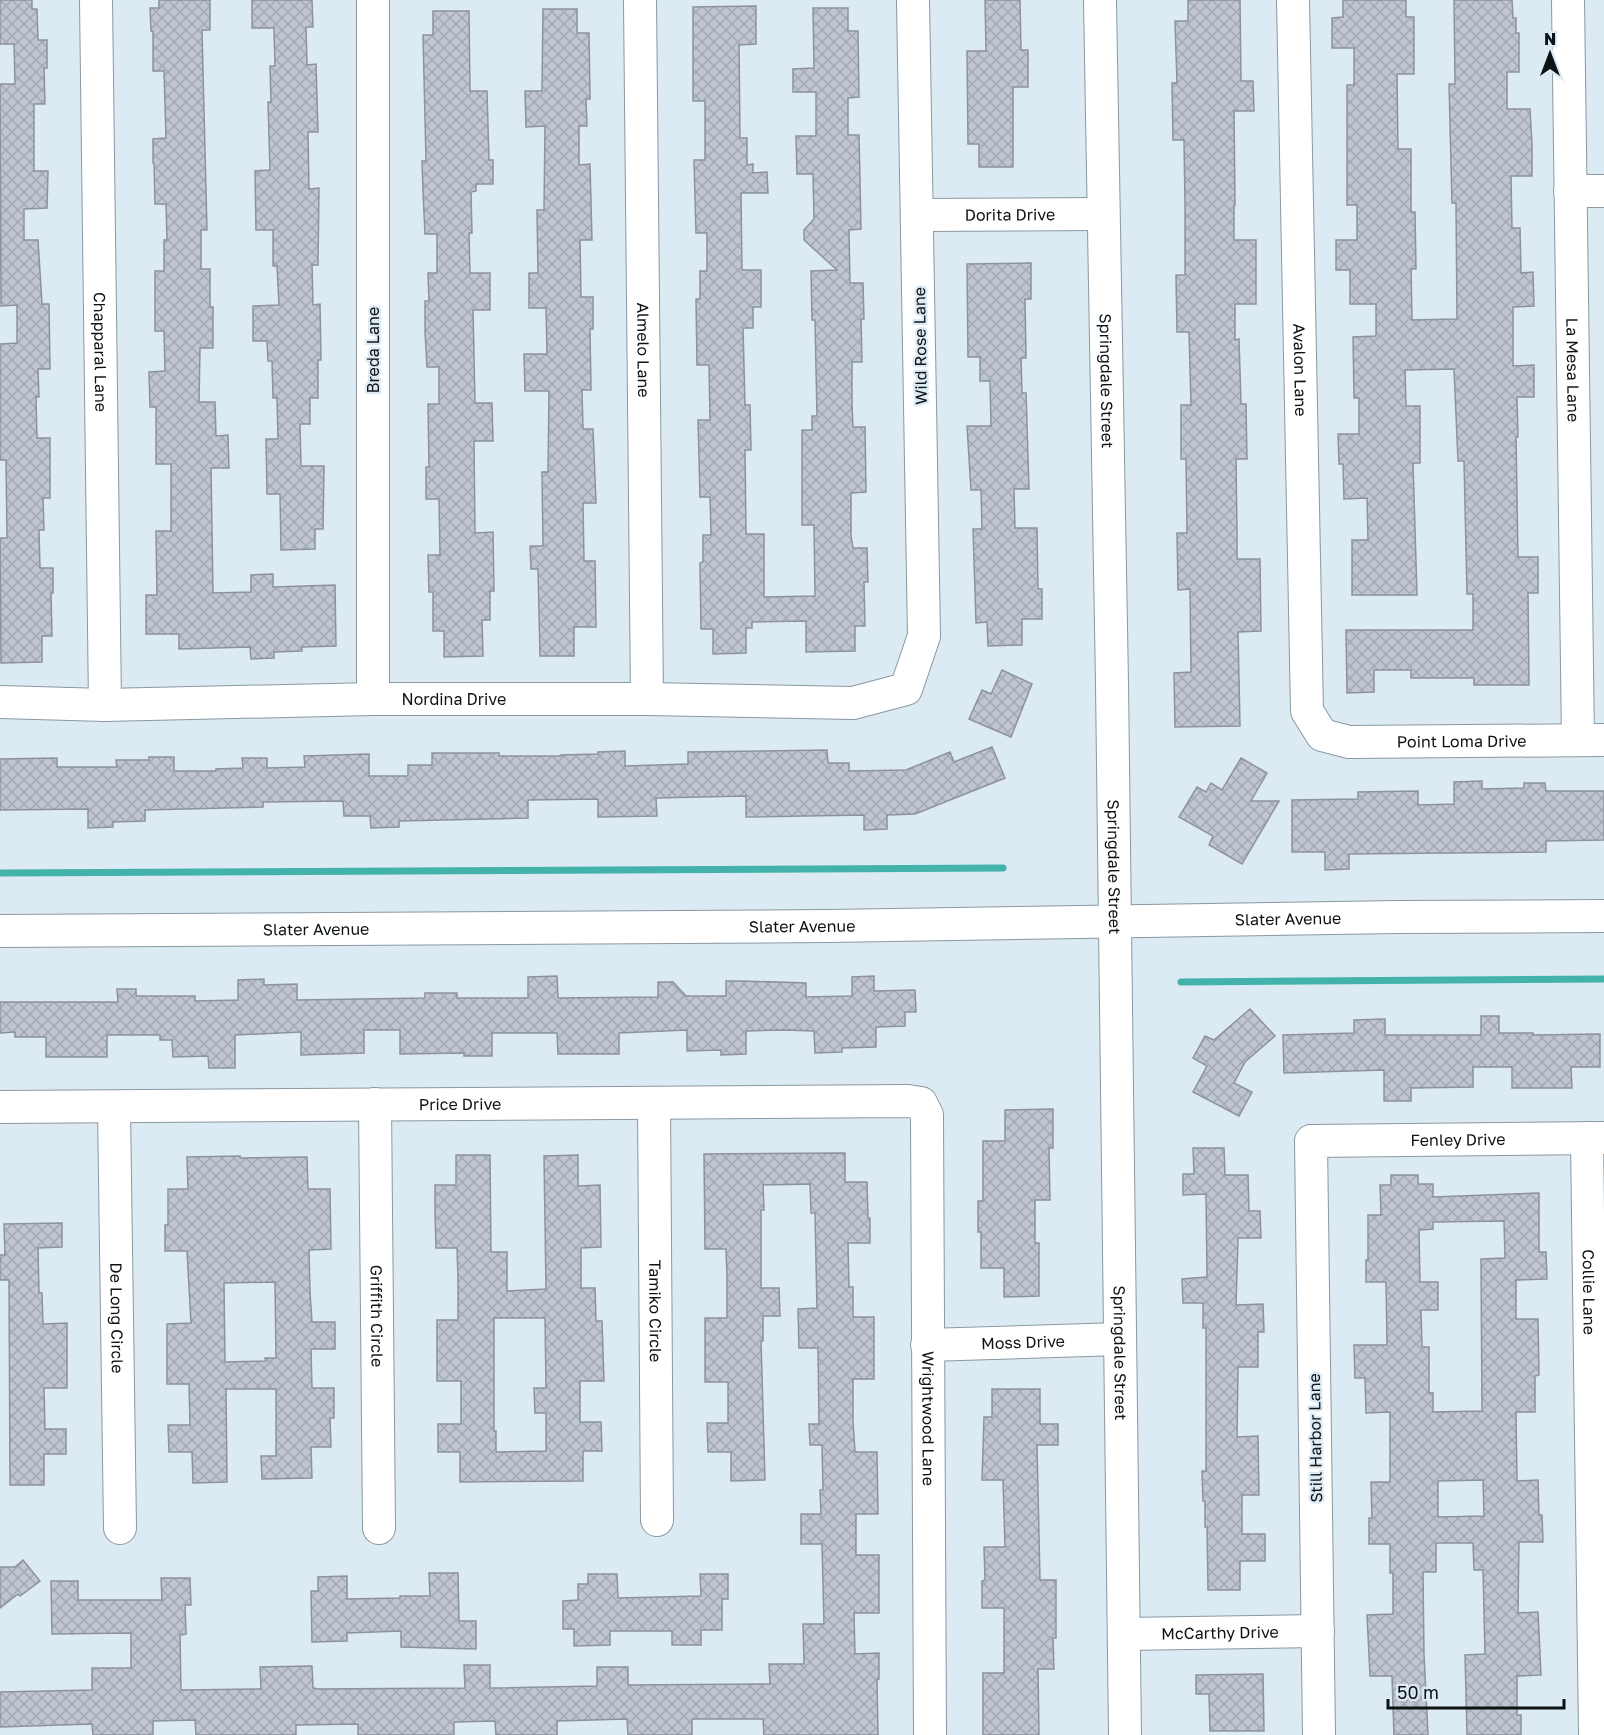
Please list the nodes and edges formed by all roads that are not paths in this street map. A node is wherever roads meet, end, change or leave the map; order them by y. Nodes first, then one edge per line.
1 (96, 0) edge
2 (373, 0) edge
3 (640, 0) edge
4 (913, 0) edge
5 (1100, 0) edge
6 (1293, 0) edge
7 (1568, 0) edge
8 (1570, 191) junction
9 (1604, 191) edge
10 (1103, 214) junction
11 (917, 215) junction
12 (906, 689) joint
13 (373, 699) junction
14 (647, 699) junction
15 (0, 702) edge
16 (105, 705) junction
17 (1323, 735) joint
18 (1591, 740) edge
19 (1604, 916) edge
20 (1113, 921) junction
21 (0, 931) edge
22 (654, 1103) junction
23 (921, 1103) joint
24 (375, 1104) junction
25 (0, 1107) edge
26 (114, 1108) junction
27 (1595, 1138) edge
28 (1311, 1141) joint
29 (1120, 1339) junction
30 (927, 1345) junction
31 (657, 1520) dead end
32 (120, 1528) dead end
33 (379, 1528) dead end
34 (1318, 1631) junction
35 (1124, 1634) junction
36 (930, 1735) edge
37 (1125, 1735) edge
38 (1318, 1735) edge
39 (1595, 1735) edge

1 - 16 street, Chapparal Lane
2 - 13 street, Breda Lane
3 - 14 street, Almelo Lane
4 - 11 street, Wild Rose Lane
5 - 10 street, Springdale Street
6 - 17 street, Avalon Lane
7 - 8 street, La Mesa Lane
8 - 9 street
8 - 18 street, La Mesa Lane
10 - 11 street, Dorita Drive
10 - 20 street, Springdale Street
11 - 12 street, Wild Rose Lane
12 - 14 street, Nordina Drive
13 - 14 street, Nordina Drive
13 - 16 street, Nordina Drive
15 - 16 street, Nordina Drive
17 - 18 street, Point Loma Drive
19 - 20 street, Slater Avenue
20 - 21 street, Slater Avenue
20 - 29 street, Springdale Street
22 - 23 street, Price Drive
22 - 24 street, Price Drive
22 - 31 street, Tamiko Circle
23 - 30 street, Wrightwood Lane
24 - 26 street, Price Drive
24 - 33 street, Griffith Circle
25 - 26 street, Price Drive
26 - 32 street, De Long Circle
27 - 28 street, Fenley Drive
27 - 39 street, Collie Lane
28 - 34 street, Still Harbor Lane
29 - 30 street, Moss Drive
29 - 35 street, Springdale Street
30 - 36 street, Wrightwood Lane
34 - 35 street, McCarthy Drive
34 - 38 street, Still Harbor Lane
35 - 37 street, Springdale Street

